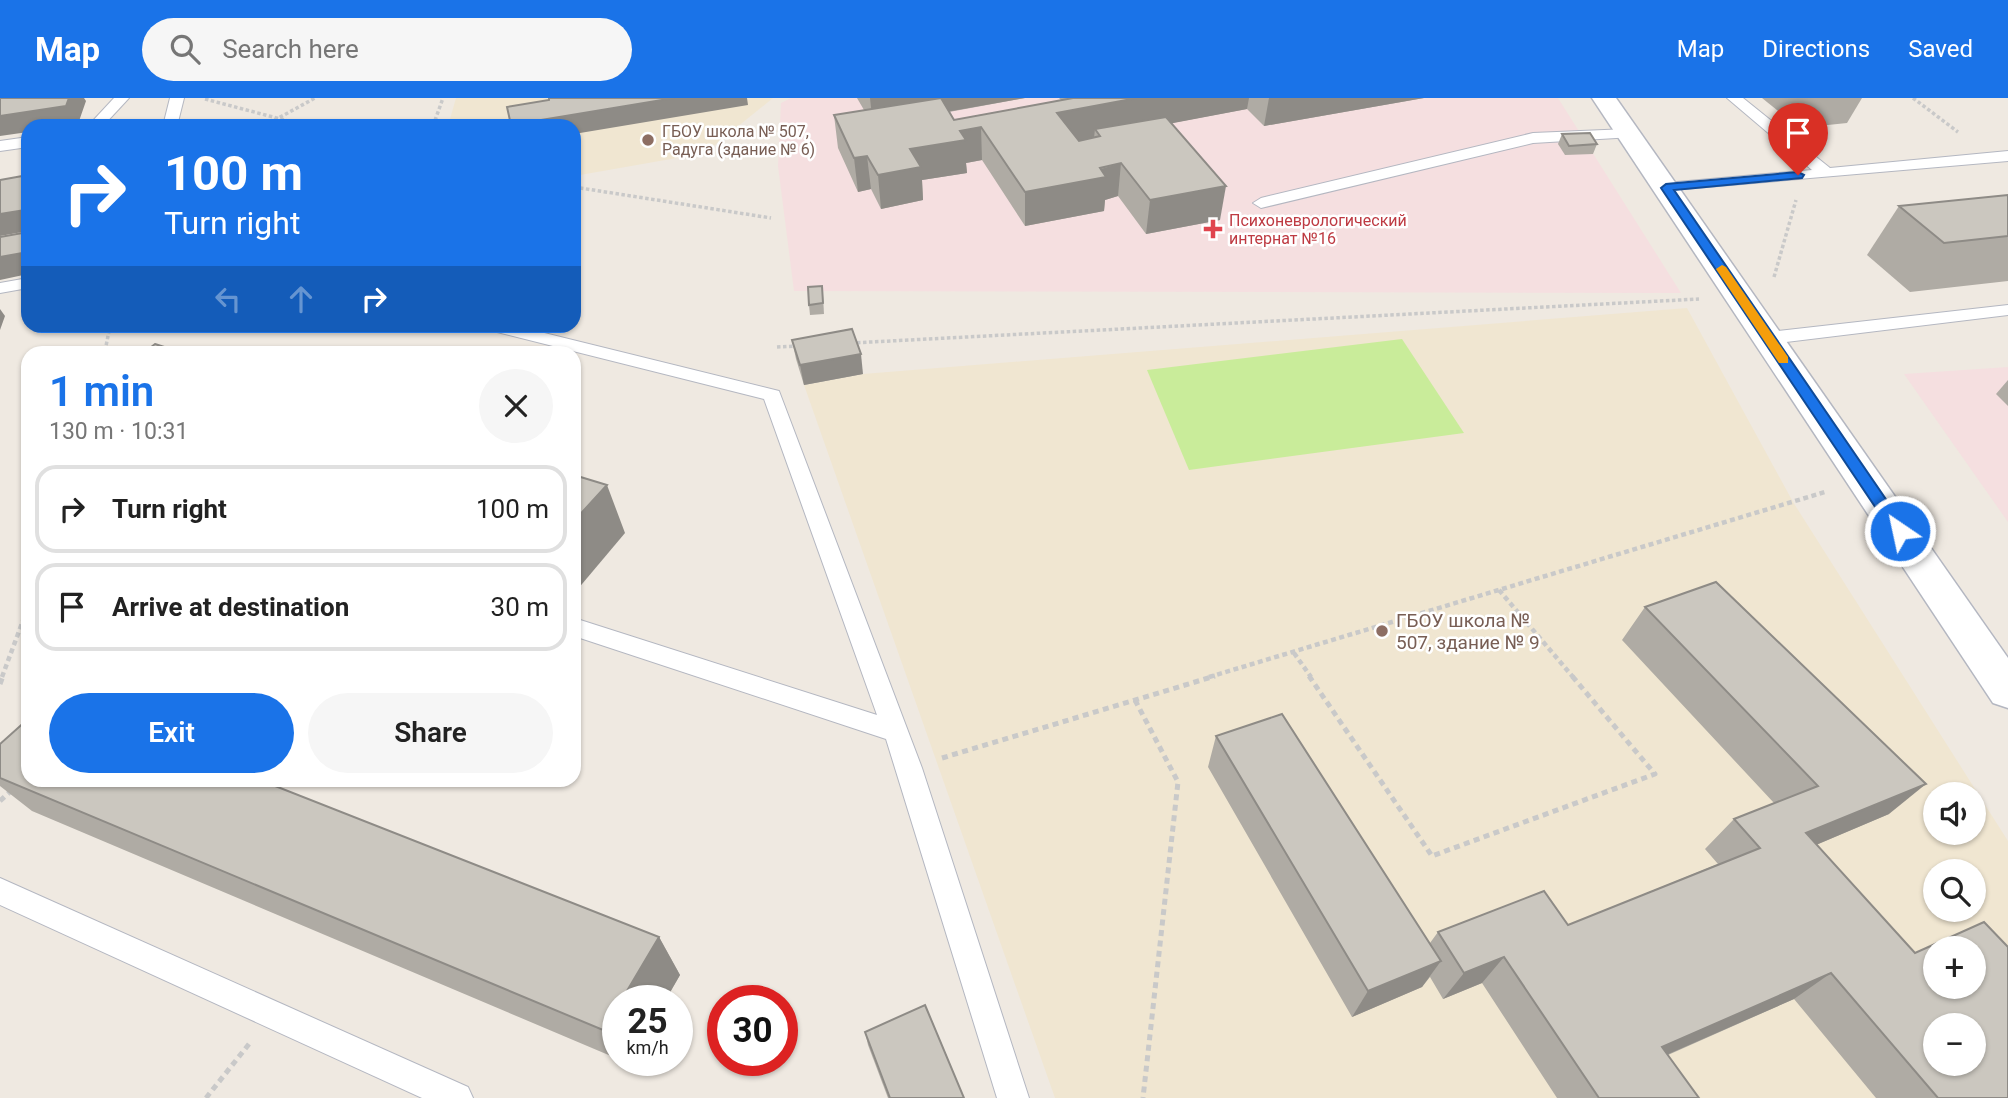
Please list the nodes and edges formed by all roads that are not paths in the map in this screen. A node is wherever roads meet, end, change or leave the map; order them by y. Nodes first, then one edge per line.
1 (121, 98) edge
2 (177, 98) edge
3 (1604, 98) edge
4 (1734, 98) edge
5 (102, 119) edge
6 (172, 119) edge
7 (1628, 134) junction
8 (21, 143) edge
9 (0, 146) edge
10 (2000, 157) edge
11 (1823, 173) junction
12 (1666, 188) junction
13 (1261, 203) dead end
14 (21, 284) edge
15 (0, 288) edge
16 (2008, 310) edge
17 (523, 333) edge
18 (1769, 338) junction
19 (575, 346) edge
20 (581, 347) edge
21 (581, 629) edge
22 (2008, 691) edge
23 (896, 733) junction
24 (0, 891) edge
25 (457, 1098) edge
26 (1013, 1098) edge

1 - 5 lane
2 - 6 lane
3 - 7 street
4 - 11 lane
7 - 12 street
7 - 13 lane
8 - 9 lane
10 - 11 lane
11 - 12 lane
12 - 18 street
14 - 15 lane
16 - 18 lane
17 - 19 lane
18 - 22 street
20 - 23 lane
21 - 23 lane
23 - 26 lane
24 - 25 lane

